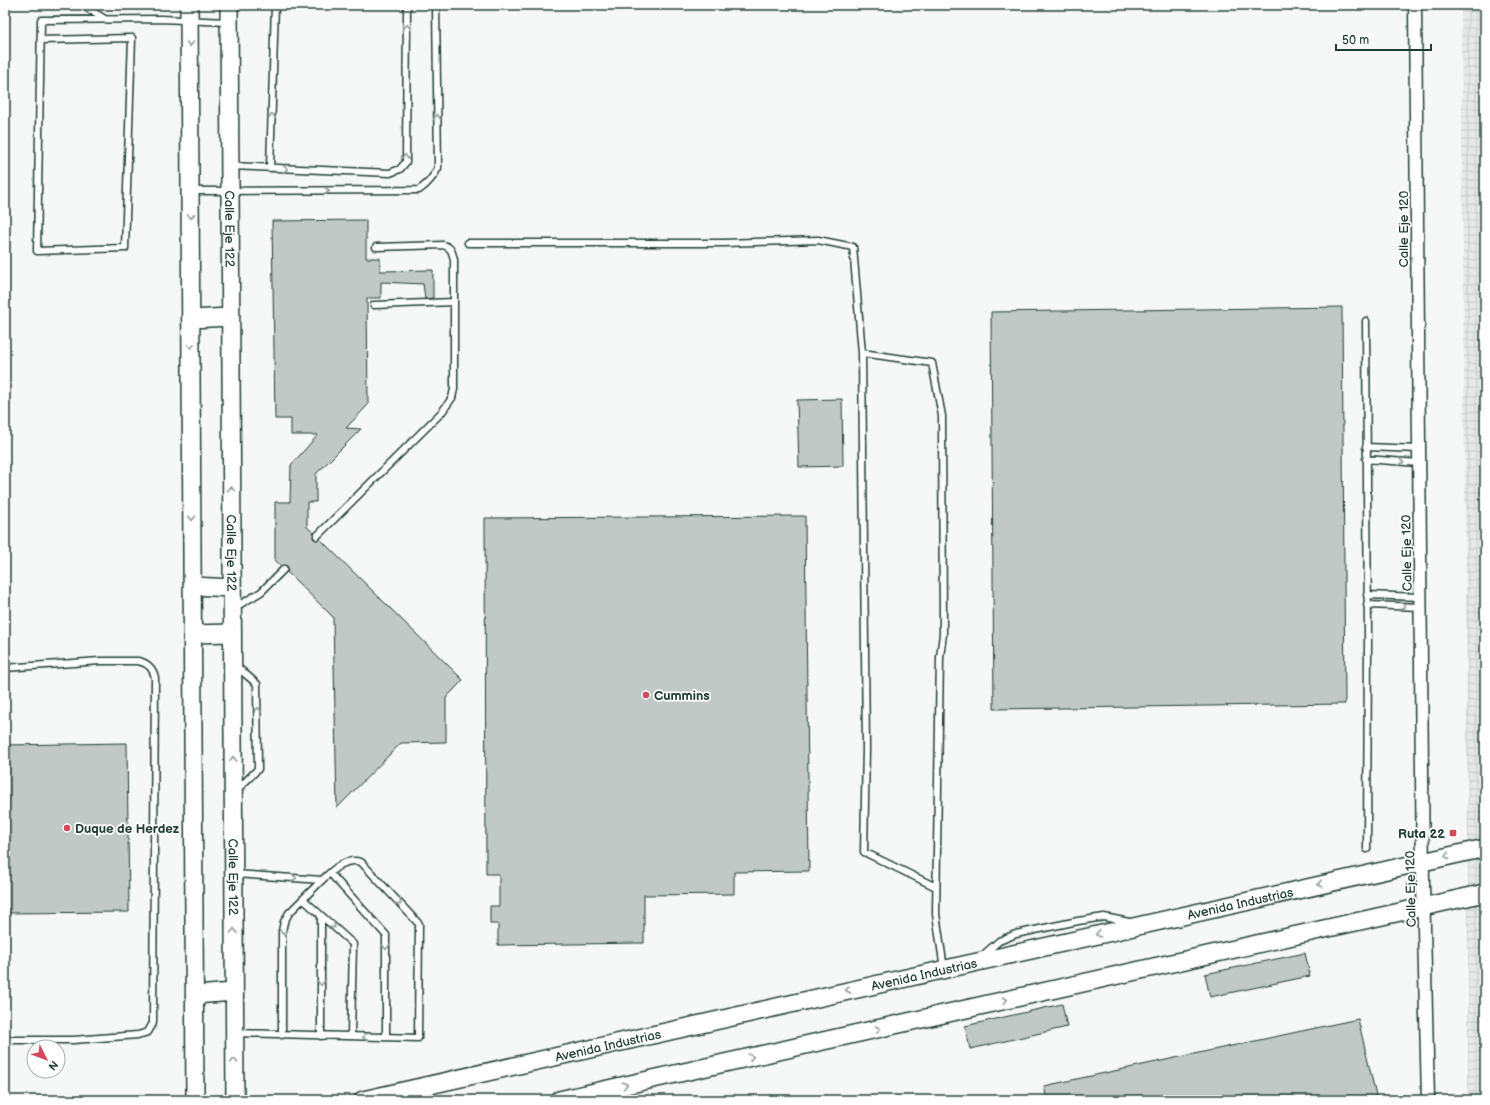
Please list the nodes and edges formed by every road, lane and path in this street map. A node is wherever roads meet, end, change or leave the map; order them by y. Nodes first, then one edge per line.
1 (82, 5) edge
2 (275, 5) edge
3 (407, 5) edge
4 (436, 5) edge
5 (1415, 5) edge
6 (190, 13) edge
7 (229, 13) edge
8 (105, 20) junction
9 (41, 40) junction
10 (230, 166) junction
11 (270, 168) junction
12 (190, 191) junction
13 (230, 191) junction
14 (468, 243) dead end
15 (376, 247) dead end
16 (454, 302) junction
17 (374, 305) dead end
18 (230, 317) junction
19 (191, 320) junction
20 (1366, 320) dead end
21 (862, 353) junction
22 (1366, 447) junction
23 (1419, 449) junction
24 (1366, 459) junction
25 (1419, 463) junction
26 (317, 536) dead end
27 (284, 569) dead end
28 (193, 586) junction
29 (232, 588) junction
30 (1367, 595) junction
31 (1421, 602) junction
32 (1367, 605) junction
33 (232, 609) junction
34 (232, 633) junction
35 (193, 634) junction
36 (232, 663) junction
37 (5, 668) edge
38 (233, 794) junction
39 (1485, 848) edge
40 (1367, 849) dead end
41 (1423, 861) junction
42 (330, 873) junction
43 (233, 874) junction
44 (322, 880) junction
45 (936, 887) junction
46 (1485, 893) edge
47 (304, 900) junction
48 (1424, 906) junction
49 (321, 916) junction
50 (944, 969) junction
51 (234, 992) junction
52 (195, 995) junction
53 (234, 1034) junction
54 (282, 1035) junction
55 (321, 1036) junction
56 (351, 1036) junction
57 (386, 1037) junction
58 (5, 1040) edge
59 (196, 1100) edge
60 (235, 1100) edge
61 (363, 1100) edge
62 (559, 1100) edge
63 (1428, 1100) edge

1 - 8 lane
11 -> 2 lane
11 -> 3 lane
13 -> 4 lane
5 - 23 street, Calle Eje 120
6 - 7 lane
6 - 8 lane
6 -> 12 main road
7 - 10 main road, Calle Eje 122
8 - 9 lane
9 - 9 lane
10 - 11 lane
10 - 13 main road, Calle Eje 122
12 - 13 lane
12 -> 19 main road
13 - 18 main road, Calle Eje 122
14 - 21 lane
15 - 16 lane
16 - 17 lane
16 - 26 lane
18 - 19 main road
29 -> 18 main road, Calle Eje 122
19 -> 28 main road
20 - 22 lane
21 - 45 lane
21 - 45 lane
22 - 23 lane
22 - 24 lane
23 - 25 street, Calle Eje 120
24 -> 25 lane
24 - 30 lane
25 - 31 street, Calle Eje 120
27 - 33 lane
28 - 29 main road
28 - 35 main road
29 - 33 main road, Calle Eje 122
30 - 31 lane
30 - 32 lane
32 -> 31 lane
31 - 41 street, Calle Eje 120
32 - 40 lane
33 - 34 main road, Calle Eje 122
34 - 35 main road
34 - 36 main road, Calle Eje 122
35 - 52 main road
38 -> 36 main road, Calle Eje 122
38 -> 36 lane
37 - 58 lane
38 - 43 main road, Calle Eje 122
39 -> 41 main road, Avenida Industrias
41 - 48 street, Calle Eje 120
41 -> 50 main road, Avenida Industrias
42 - 44 lane
42 -> 57 lane
42 -> 57 lane
43 -> 44 lane
51 -> 43 main road, Calle Eje 122
44 - 47 lane
45 - 50 lane
46 - 48 main road
47 - 49 lane
47 -> 54 lane
62 -> 48 main road
48 - 63 street, Calle Eje 120
49 -> 55 lane
49 -> 56 lane
50 -> 61 main road, Avenida Industrias
51 - 52 main road
51 - 53 main road, Calle Eje 122
52 - 59 main road
53 - 54 lane
60 -> 53 main road, Calle Eje 122
54 - 55 lane
55 - 56 lane
57 -> 56 lane

